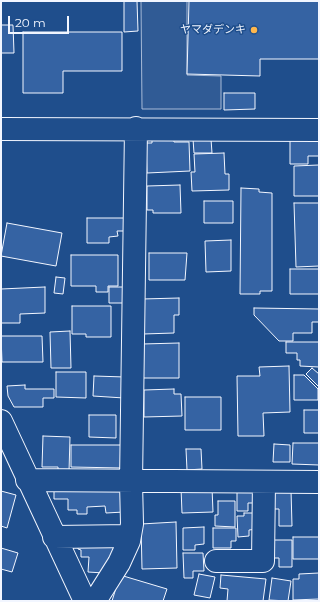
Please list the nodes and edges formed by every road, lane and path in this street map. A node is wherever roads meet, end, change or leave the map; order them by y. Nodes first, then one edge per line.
1 (136, 128) junction
2 (1, 129) edge
3 (319, 130) edge
4 (1, 421) edge
5 (27, 480) junction
6 (131, 482) junction
7 (264, 482) junction
8 (319, 482) edge
9 (130, 536) junction
10 (54, 537) junction
11 (216, 561) dead end
12 (85, 601) edge
13 (95, 601) edge

1 - 2 street
1 - 3 street
1 - 6 street
4 - 5 street
5 - 6 street
5 - 10 street
6 - 7 street
6 - 9 street
7 - 8 street
7 - 11 street
9 - 10 street
9 - 13 street
10 - 12 street

